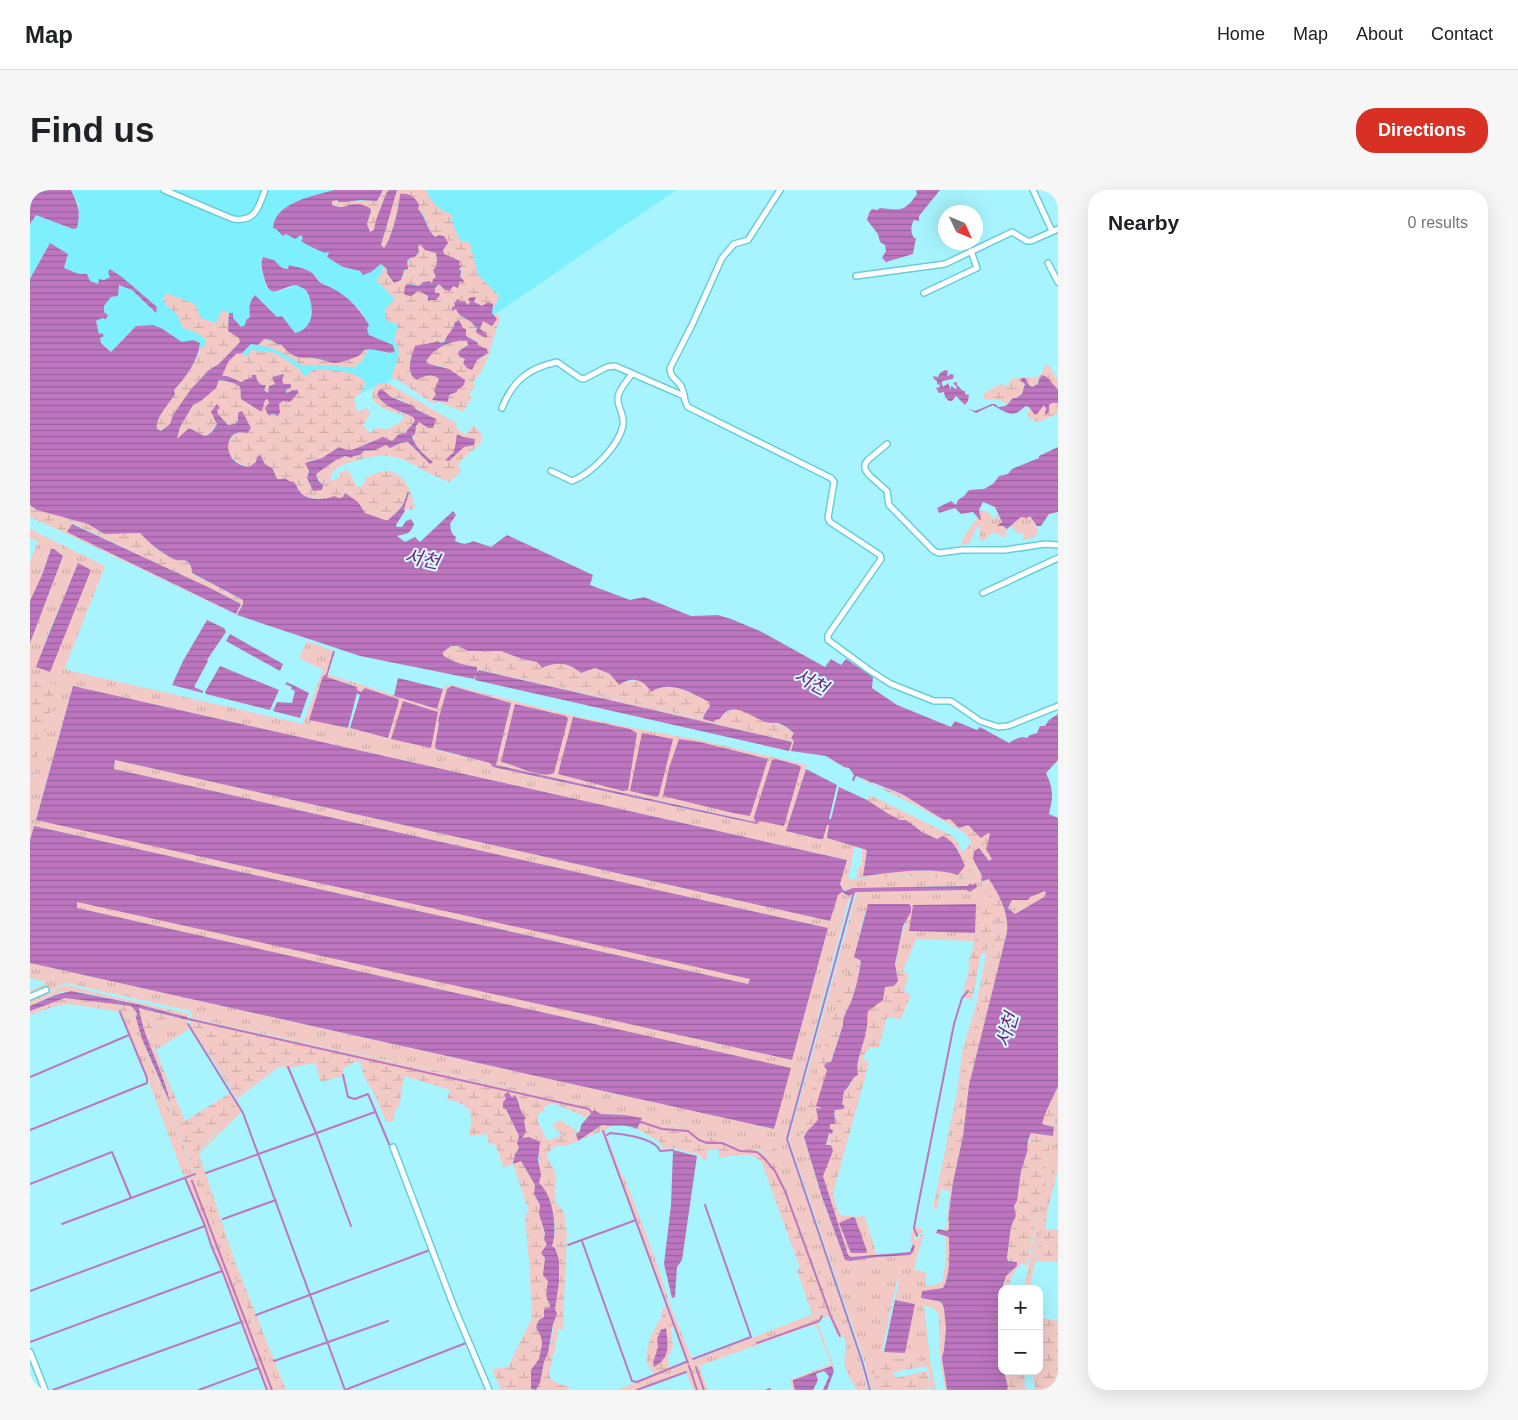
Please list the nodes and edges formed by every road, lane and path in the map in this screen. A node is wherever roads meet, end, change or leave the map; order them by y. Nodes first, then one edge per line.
1 (164, 190) edge
2 (265, 190) edge
3 (780, 190) edge
4 (1033, 190) edge
5 (1055, 230) edge
6 (970, 251) junction
7 (1048, 263) dead end
8 (856, 276) dead end
9 (1058, 282) edge
10 (924, 292) dead end
11 (631, 375) junction
12 (684, 396) junction
13 (502, 408) dead end
14 (887, 444) dead end
15 (551, 471) dead end
16 (1058, 546) edge
17 (1058, 558) edge
18 (984, 593) dead end
19 (1058, 706) edge
20 (46, 990) dead end
21 (30, 997) edge
22 (393, 1147) dead end
23 (30, 1352) edge
24 (45, 1390) edge
25 (489, 1390) edge

1 - 2 street
3 - 12 street
4 - 5 street
5 - 6 street
6 - 8 street
6 - 10 street
7 - 9 street
11 - 12 street
11 - 13 street
11 - 15 street
12 - 19 street
14 - 16 street
17 - 18 street
20 - 21 street
22 - 25 street
23 - 24 street

